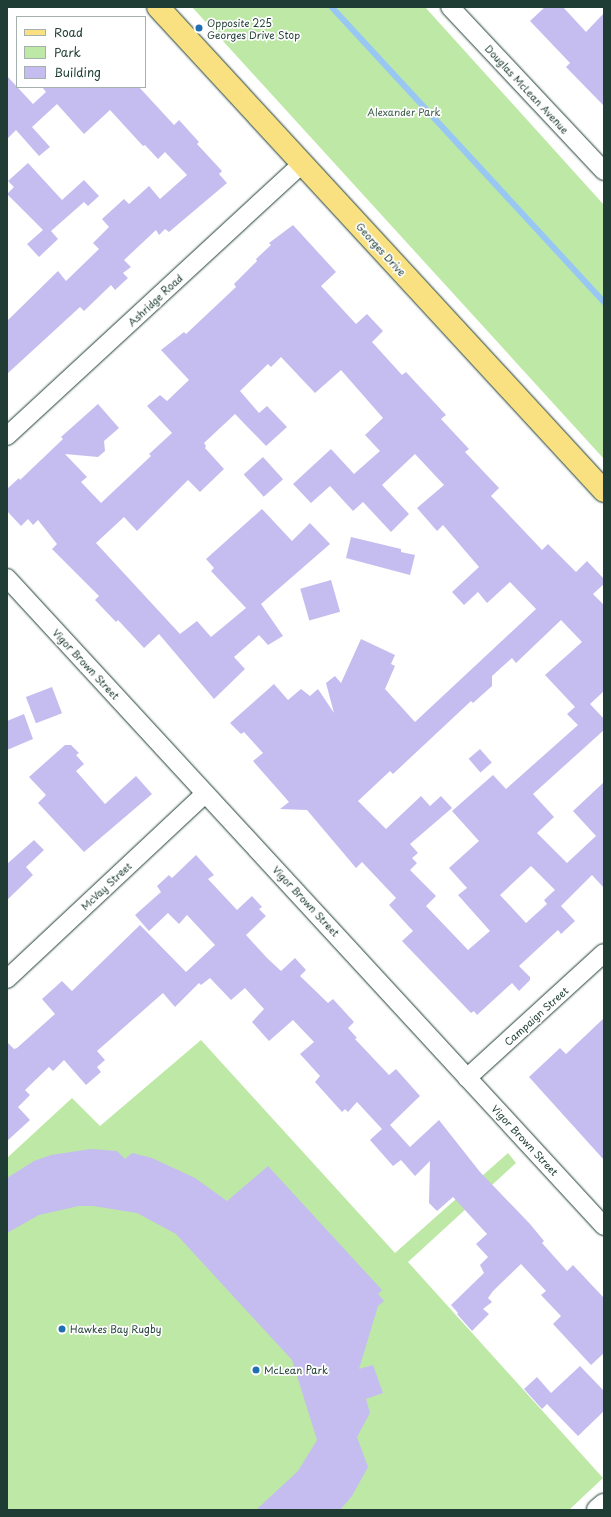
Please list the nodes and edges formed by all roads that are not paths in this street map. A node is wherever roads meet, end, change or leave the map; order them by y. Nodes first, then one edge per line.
1 (158, 7) edge
2 (450, 7) edge
3 (302, 164) junction
4 (604, 171) edge
5 (7, 436) edge
6 (604, 491) edge
7 (7, 578) edge
8 (205, 794) junction
9 (604, 953) edge
10 (7, 979) edge
11 (468, 1078) junction
12 (604, 1226) edge
13 (604, 1505) edge
14 (598, 1510) edge

1 - 3 main road, Georges Drive
2 - 4 street, Douglas McLean Avenue
3 - 5 street, Ashridge Road
3 - 6 main road, Georges Drive
7 - 8 street, Vigor Brown Street
8 - 10 street, McVay Street
8 - 11 street, Vigor Brown Street
9 - 11 street, Campaign Street
11 - 12 street, Vigor Brown Street
13 - 14 main road

